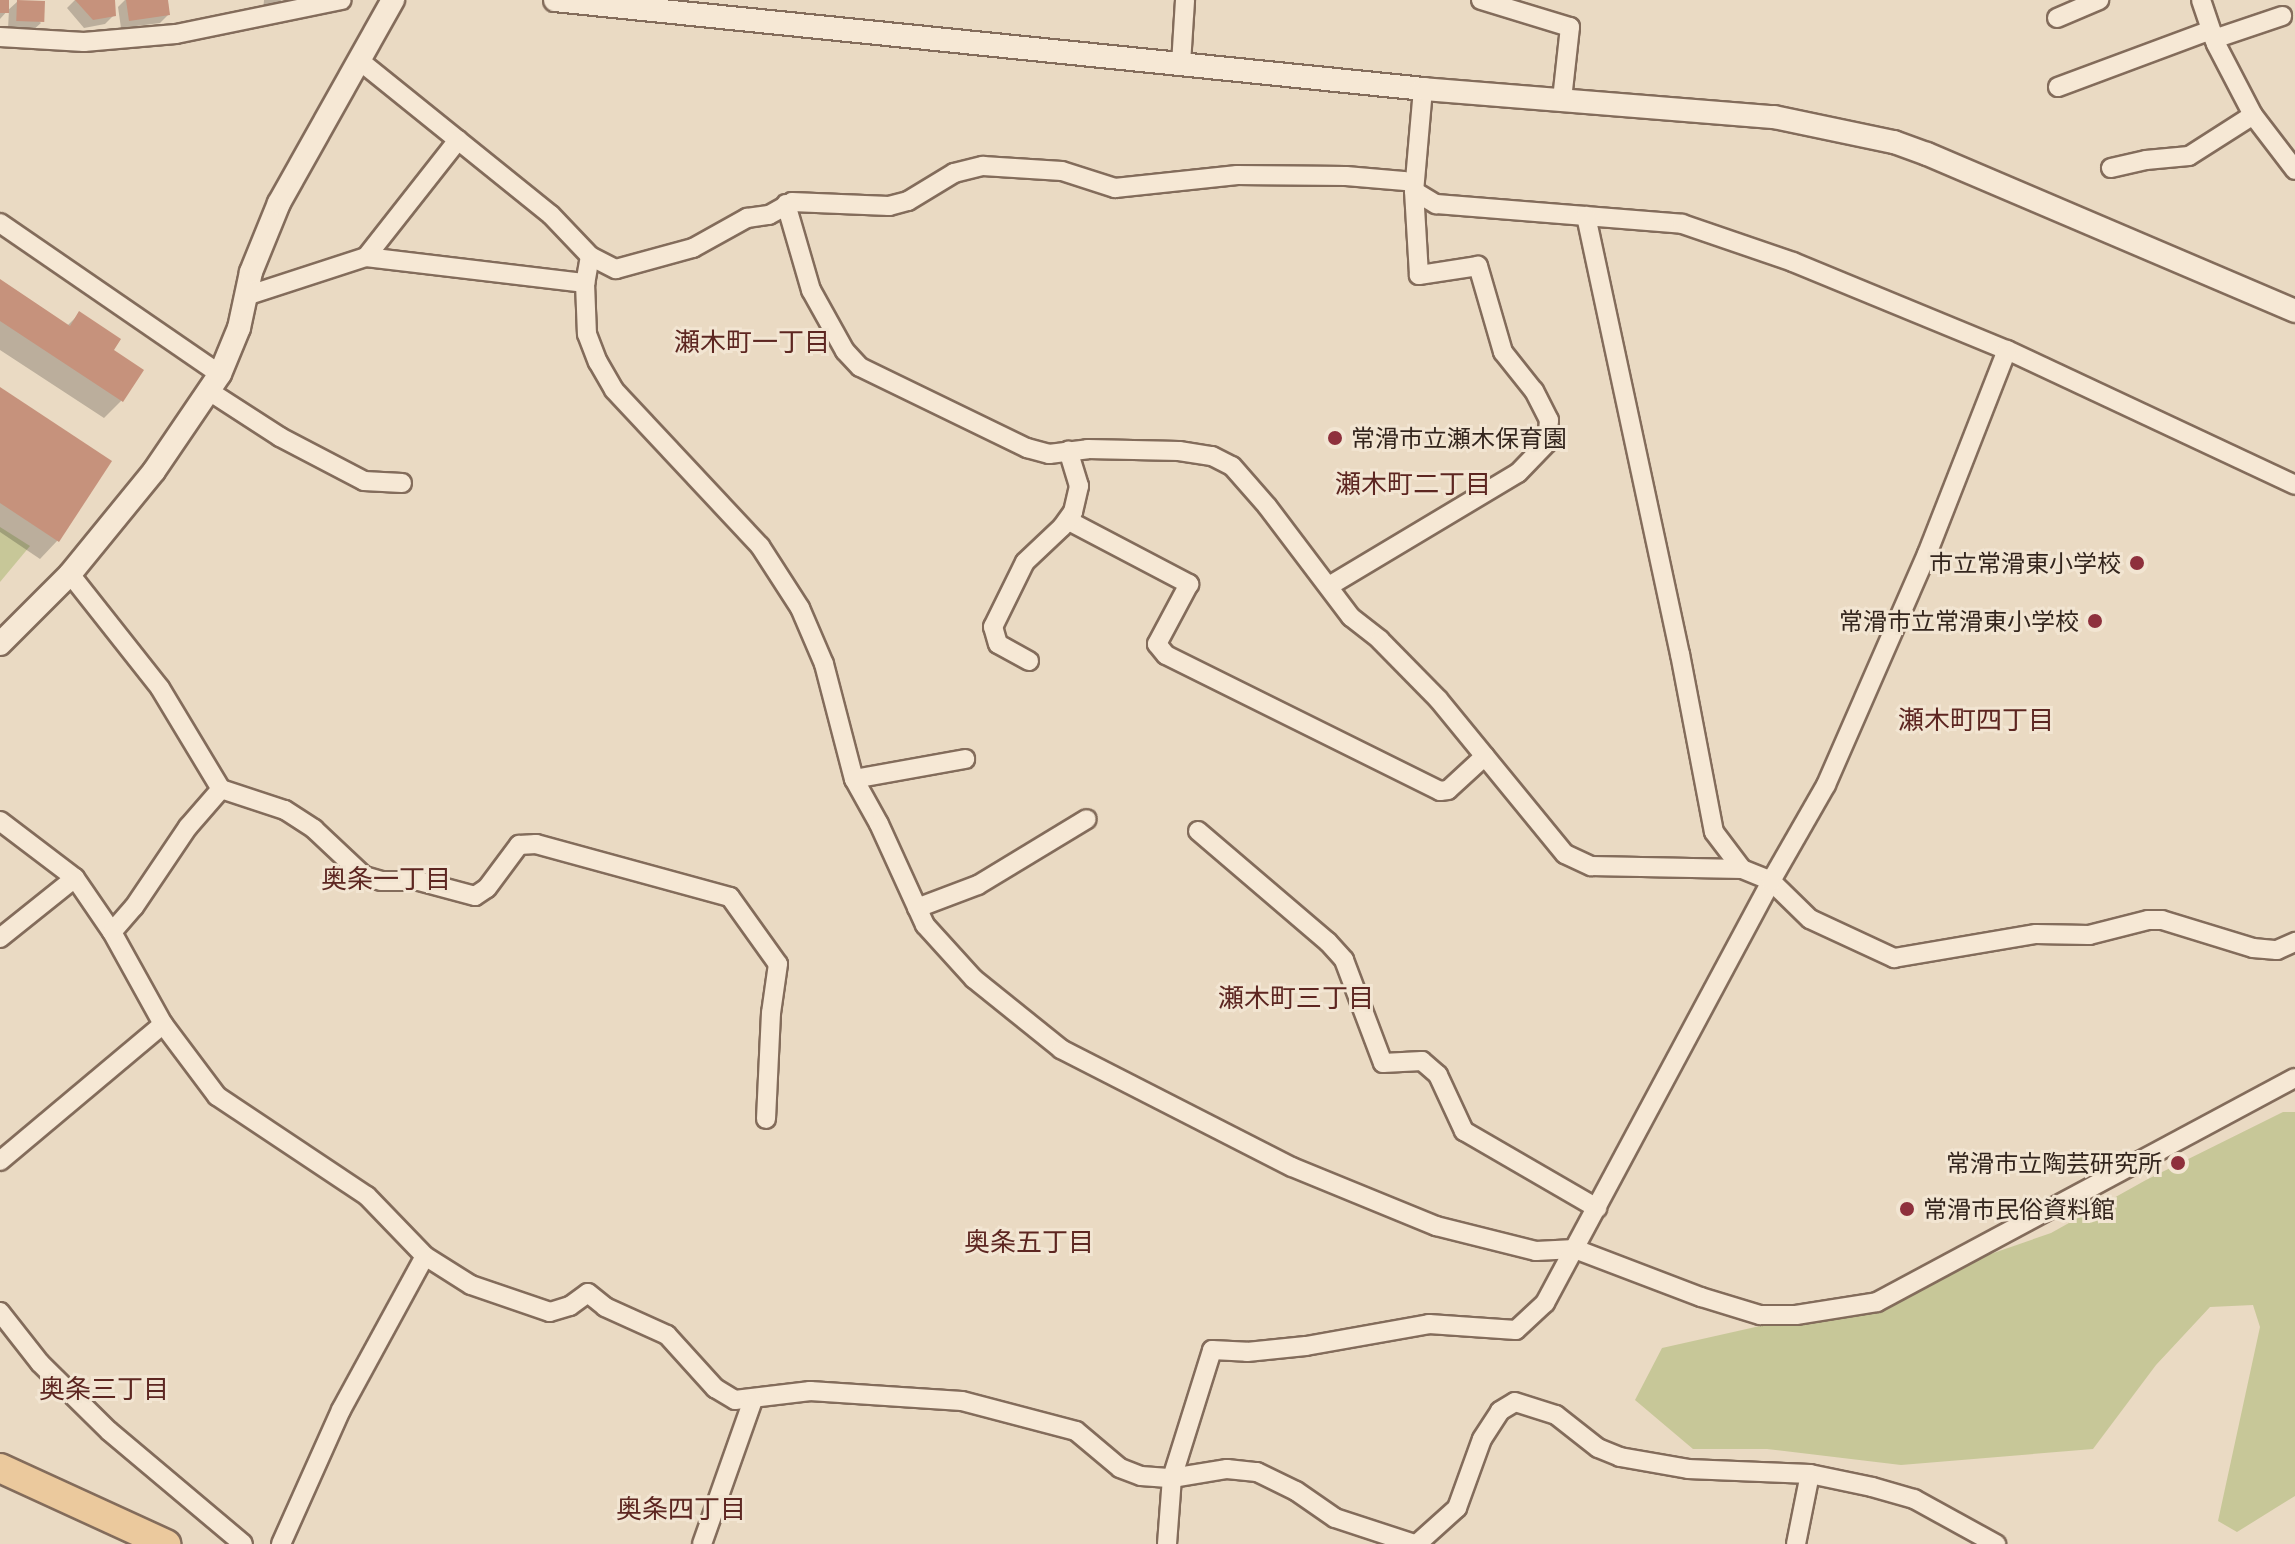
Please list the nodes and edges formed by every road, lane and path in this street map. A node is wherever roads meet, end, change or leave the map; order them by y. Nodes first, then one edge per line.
1 (342, 0) edge
2 (393, 0) edge
3 (555, 0) edge
4 (1185, 0) edge
5 (1481, 0) edge
6 (2099, 0) edge
7 (2201, 0) edge
8 (2282, 16) dead end
9 (2057, 18) dead end
10 (2213, 35) junction
11 (0, 37) edge
12 (360, 61) junction
13 (1181, 64) junction
14 (2058, 87) dead end
15 (1423, 89) junction
16 (1562, 99) junction
17 (2253, 115) junction
18 (458, 140) junction
19 (2111, 168) dead end
20 (2295, 170) edge
21 (1414, 186) junction
22 (786, 204) junction
23 (1586, 216) junction
24 (0, 223) edge
25 (590, 256) junction
26 (366, 257) junction
27 (585, 283) junction
28 (246, 296) junction
29 (2295, 311) edge
30 (2007, 350) junction
31 (214, 383) junction
32 (1068, 451) junction
33 (402, 483) dead end
34 (2295, 485) edge
35 (1069, 521) junction
36 (70, 574) junction
37 (1329, 586) junction
38 (0, 644) edge
39 (1029, 661) dead end
40 (1485, 756) junction
41 (965, 759) dead end
42 (854, 779) junction
43 (221, 789) junction
44 (1087, 819) dead end
45 (0, 821) edge
46 (1198, 831) dead end
47 (1742, 869) junction
48 (75, 878) junction
49 (1771, 881) junction
50 (917, 908) junction
51 (112, 932) junction
52 (0, 938) edge
53 (2295, 942) edge
54 (163, 1024) junction
55 (2295, 1078) edge
56 (766, 1119) dead end
57 (0, 1161) edge
58 (1597, 1208) junction
59 (1575, 1249) junction
60 (425, 1256) junction
61 (0, 1312) edge
62 (753, 1400) junction
63 (0, 1468) edge
64 (1810, 1474) junction
65 (1172, 1478) junction
66 (1379, 1540) edge
67 (166, 1544) edge
68 (243, 1544) edge
69 (281, 1544) edge
70 (702, 1544) edge
71 (1167, 1544) edge
72 (1416, 1544) edge
73 (1796, 1544) edge
74 (1996, 1544) edge

1 - 11 street
2 - 12 street
3 - 13 street
4 - 13 street
5 - 16 street
6 - 9 street
7 - 10 street
8 - 10 street
10 - 14 street
10 - 17 street
12 - 18 street
12 - 28 street
13 - 15 street
15 - 16 street
15 - 21 street
16 - 29 street
17 - 19 street
17 - 20 street
18 - 25 street
18 - 26 street
21 - 22 street
21 - 23 street
21 - 37 street
22 - 25 street
22 - 32 street
23 - 30 street
23 - 47 street
24 - 31 street
25 - 27 street
26 - 27 street
26 - 28 street
27 - 42 street
28 - 31 street
30 - 34 street
30 - 49 street
31 - 33 street
31 - 36 street
32 - 35 street
32 - 37 street
35 - 39 street
35 - 40 street
36 - 38 street
36 - 43 street
37 - 40 street
40 - 47 street
41 - 42 street
42 - 50 street
43 - 51 street
43 - 56 street
44 - 50 street
45 - 48 street
46 - 58 street
47 - 49 street
48 - 51 street
48 - 52 street
49 - 53 street
49 - 58 street
50 - 59 street
51 - 54 street
54 - 57 street
54 - 60 street
55 - 59 street
58 - 59 street
59 - 65 street
60 - 62 street
60 - 69 street
61 - 68 street
62 - 65 street
62 - 70 street
63 - 67 main road
64 - 72 street
64 - 73 street
64 - 74 street
65 - 66 street
65 - 71 street
66 - 72 street

